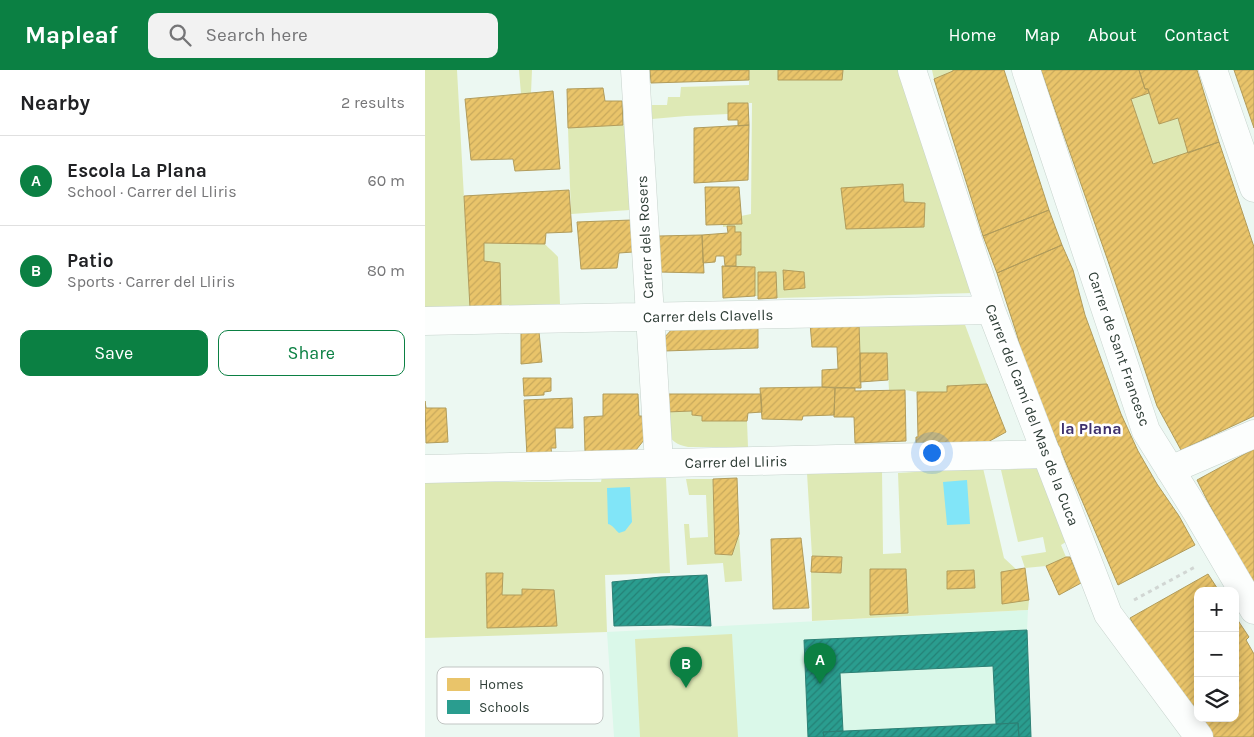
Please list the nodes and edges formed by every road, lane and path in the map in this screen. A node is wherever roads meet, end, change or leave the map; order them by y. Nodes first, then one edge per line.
1 (635, 70) edge
2 (912, 70) edge
3 (1026, 70) edge
4 (1213, 70) edge
5 (1254, 188) edge
6 (991, 310) junction
7 (650, 317) junction
8 (425, 321) edge
9 (1254, 434) edge
10 (1047, 454) junction
11 (659, 464) junction
12 (425, 469) edge
13 (1170, 470) junction
14 (1221, 554) junction
15 (1134, 600) dead end
16 (1254, 610) edge
17 (1199, 737) edge

1 - 7 street, Carrer dels Rosers
2 - 6 street, Carrer del Camí del Mas de la Cuca
3 - 13 street, Carrer de Sant Francesc
4 - 5 street
6 - 7 street, Carrer dels Clavells
6 - 10 street, Carrer del Camí del Mas de la Cuca
7 - 8 street, Carrer dels Clavells
7 - 11 street, Carrer dels Rosers
9 - 13 street
10 - 11 street, Carrer del Lliris
10 - 17 street, Carrer del Camí del Mas de la Cuca
11 - 12 street, Carrer del Lliris
13 - 14 street, Carrer de Sant Francesc
14 - 15 path
14 - 16 street, Carrer de Sant Francesc

